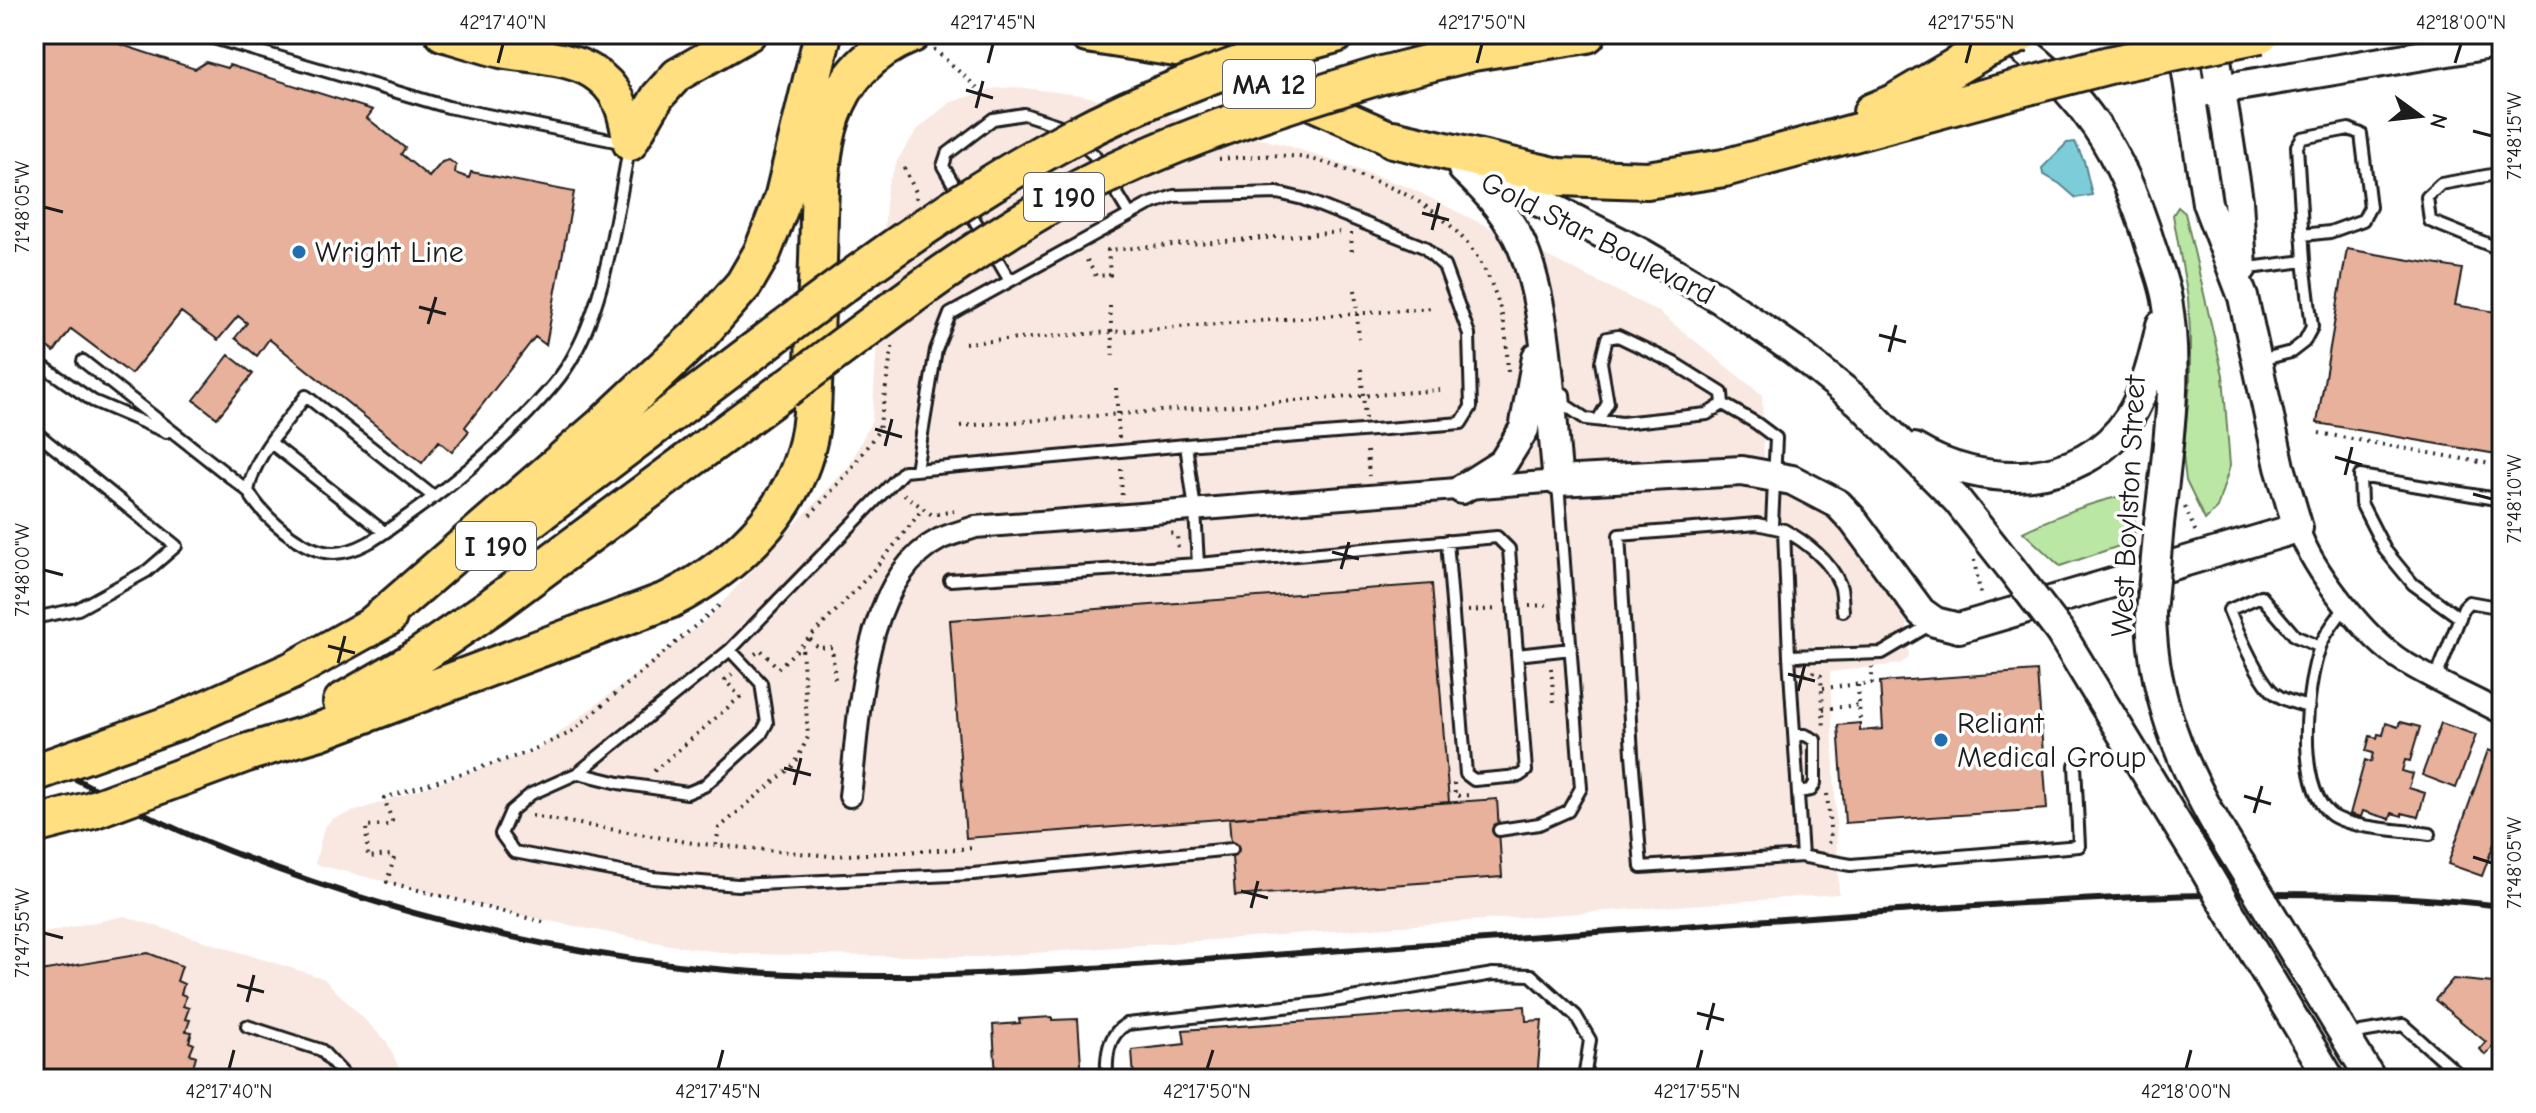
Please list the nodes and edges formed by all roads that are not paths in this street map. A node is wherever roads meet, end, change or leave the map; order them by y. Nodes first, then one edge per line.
1 (200, 34) edge
2 (442, 34) edge
3 (749, 34) edge
4 (823, 34) edge
5 (1087, 34) edge
6 (1144, 34) edge
7 (1587, 34) edge
8 (2020, 34) edge
9 (2181, 34) edge
10 (2212, 34) edge
11 (2260, 34) edge
12 (918, 39) edge
13 (1320, 39) edge
14 (1992, 42) edge
15 (2502, 42) edge
16 (1195, 51) junction
17 (2219, 89) junction
18 (2190, 94) junction
19 (1393, 139) junction
20 (630, 144) junction
21 (1724, 168) junction
22 (1463, 169) junction
23 (2502, 173) edge
24 (1130, 215) junction
25 (2302, 235) junction
26 (2502, 250) edge
27 (2304, 261) junction
28 (2242, 269) junction
29 (1010, 281) junction
30 (2243, 297) junction
31 (2167, 300) junction
32 (1542, 333) junction
33 (34, 360) edge
34 (2258, 360) junction
35 (83, 361) dead end
36 (1723, 404) junction
37 (1598, 420) junction
38 (1886, 430) junction
39 (34, 431) edge
40 (183, 440) junction
41 (271, 443) junction
42 (1186, 445) junction
43 (916, 470) junction
44 (1774, 476) junction
45 (1558, 481) junction
46 (1462, 489) junction
47 (248, 491) junction
48 (434, 497) junction
49 (2502, 500) edge
50 (1195, 510) junction
51 (1772, 526) junction
52 (2298, 528) junction
53 (1784, 530) junction
54 (384, 532) junction
55 (1447, 541) junction
56 (1198, 564) junction
57 (950, 580) dead end
58 (2346, 606) junction
59 (2502, 608) edge
60 (1843, 611) dead end
61 (34, 618) edge
62 (2460, 618) junction
63 (1935, 622) junction
64 (368, 629) junction
65 (2320, 647) junction
66 (1571, 649) junction
67 (730, 650) junction
68 (1517, 655) junction
69 (1789, 656) junction
70 (2436, 678) junction
71 (2309, 707) junction
72 (2502, 713) edge
73 (1794, 735) junction
74 (249, 752) junction
75 (2075, 765) dead end
76 (34, 773) edge
77 (578, 773) junction
78 (1798, 792) junction
79 (850, 796) dead end
80 (34, 825) edge
81 (1499, 830) dead end
82 (2430, 834) dead end
83 (1232, 849) dead end
84 (1800, 856) junction
85 (247, 1026) dead end
86 (2347, 1042) junction
87 (2446, 1063) junction
88 (348, 1079) edge
89 (1107, 1079) edge
90 (1584, 1079) edge
91 (2330, 1079) edge
92 (2371, 1079) edge
93 (2432, 1079) edge
94 (2464, 1079) edge

1 - 20 lane
2 - 20 main road
3 - 20 main road
4 - 64 highway
5 - 16 highway
6 - 16 main road, Gold Star Boulevard / MA 12
7 - 74 highway, I 190, bridge
8 - 14 highway, bridge
9 - 18 main road
10 - 17 main road
11 - 21 highway, bridge
12 - 74 highway
13 - 64 highway, I 190, bridge
14 - 21 highway
14 - 31 main road, West Boylston Street
15 - 17 main road
16 - 19 main road, Gold Star Boulevard / MA 12
17 - 18 main road
17 - 28 main road
18 - 30 main road
19 - 21 highway
19 - 22 main road, Gold Star Boulevard / MA 12
20 - 48 lane
22 - 32 main road
22 - 38 main road, Gold Star Boulevard / MA 12
23 - 26 lane
24 - 29 lane
24 - 29 lane
24 - 42 lane
25 - 25 lane
25 - 27 lane
27 - 28 lane
27 - 34 lane
28 - 30 main road
29 - 43 lane
30 - 34 main road
31 - 38 main road
31 - 86 main road, West Boylston Street, bridge
32 - 37 lane
32 - 45 main road
32 - 46 main road
33 - 40 lane
34 - 52 main road
35 - 40 lane
36 - 37 lane
36 - 37 lane
36 - 44 lane
38 - 91 main road, Gold Star Boulevard / MA 12, bridge
39 - 61 lane
40 - 47 lane
41 - 47 lane
41 - 48 lane
41 - 54 lane
42 - 43 lane
42 - 50 lane
43 - 67 lane
44 - 45 main road
44 - 51 lane
44 - 63 main road
45 - 46 street
45 - 66 lane
46 - 50 street
47 - 54 lane
48 - 54 lane
49 - 62 lane
50 - 56 lane
50 - 79 street
51 - 53 lane
51 - 84 lane
52 - 58 street
52 - 63 main road
53 - 60 lane
53 - 69 lane
55 - 56 lane
55 - 68 lane
55 - 68 lane
56 - 57 lane
58 - 65 lane
58 - 70 street
59 - 62 lane
62 - 70 lane
63 - 69 lane
64 - 76 highway, I 190, bridge
65 - 71 lane
65 - 71 lane
66 - 68 lane
66 - 81 lane
67 - 77 lane
67 - 77 lane
69 - 73 lane
70 - 72 street
71 - 82 lane
73 - 78 lane
73 - 78 lane
74 - 80 highway, I 190, bridge
75 - 84 lane
77 - 83 lane
78 - 84 lane
85 - 88 lane
86 - 87 lane
86 - 92 main road, West Boylston Street
87 - 93 lane
87 - 94 lane
89 - 90 lane

